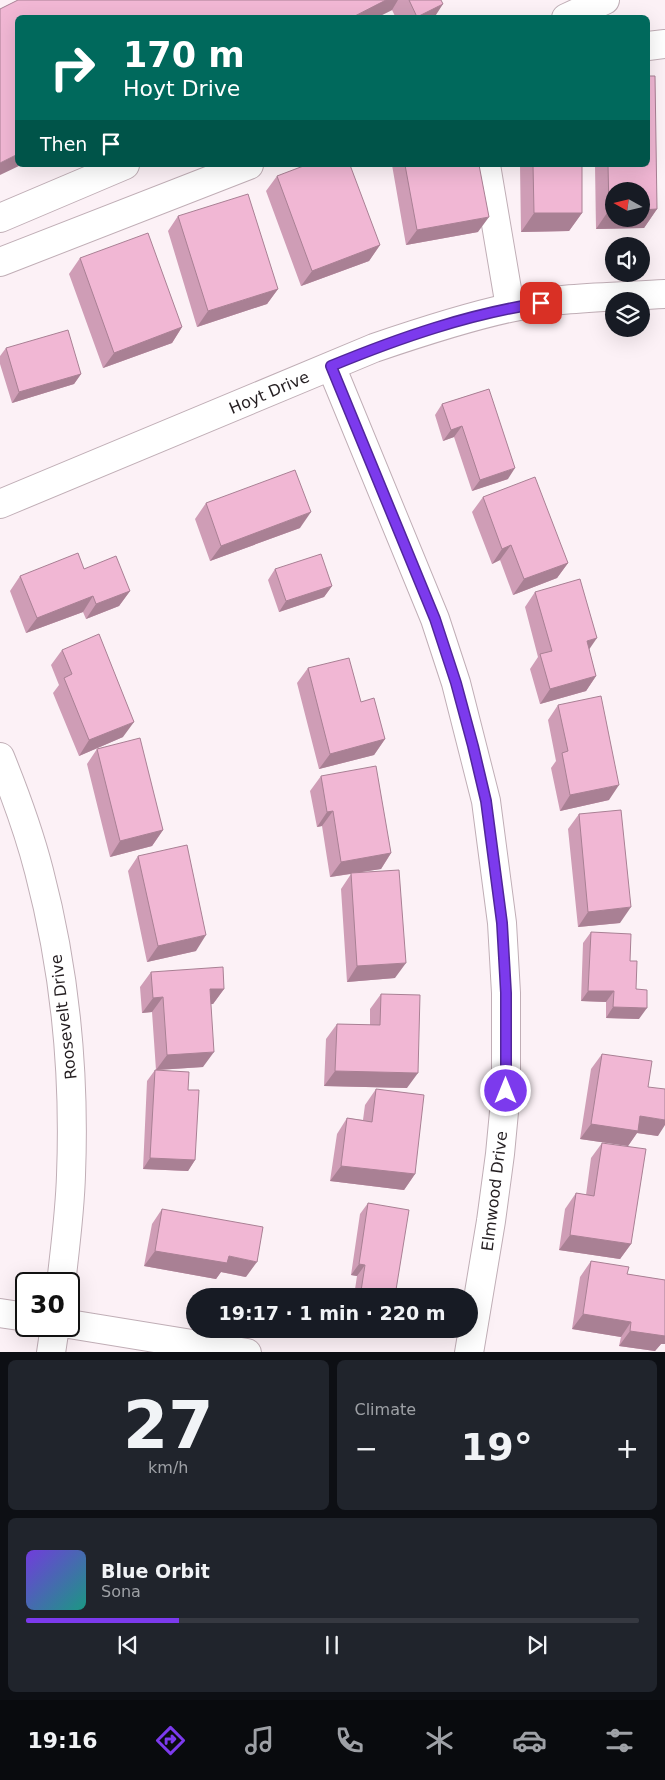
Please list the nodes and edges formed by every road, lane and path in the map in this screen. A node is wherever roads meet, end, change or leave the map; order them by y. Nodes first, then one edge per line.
1 (606, 0) edge
2 (573, 15) edge
3 (665, 44) edge
4 (650, 46) edge
5 (120, 167) edge
6 (244, 167) edge
7 (486, 167) edge
8 (0, 218) edge
9 (0, 262) edge
10 (665, 294) edge
11 (510, 308) junction
12 (331, 366) junction
13 (0, 504) edge
14 (0, 757) edge
15 (62, 1272) edge
16 (0, 1313) edge
17 (15, 1315) edge
18 (80, 1326) edge
19 (53, 1337) edge
20 (51, 1352) edge
21 (247, 1352) edge
22 (469, 1352) edge

1 - 2 street
3 - 4 street
5 - 8 street
6 - 9 street
7 - 11 street
10 - 11 street, Hoyt Drive
11 - 12 street, Hoyt Drive
12 - 13 street, Hoyt Drive
12 - 22 street, Elmwood Drive
14 - 15 street, Roosevelt Drive
16 - 17 street
18 - 21 street
19 - 20 street

